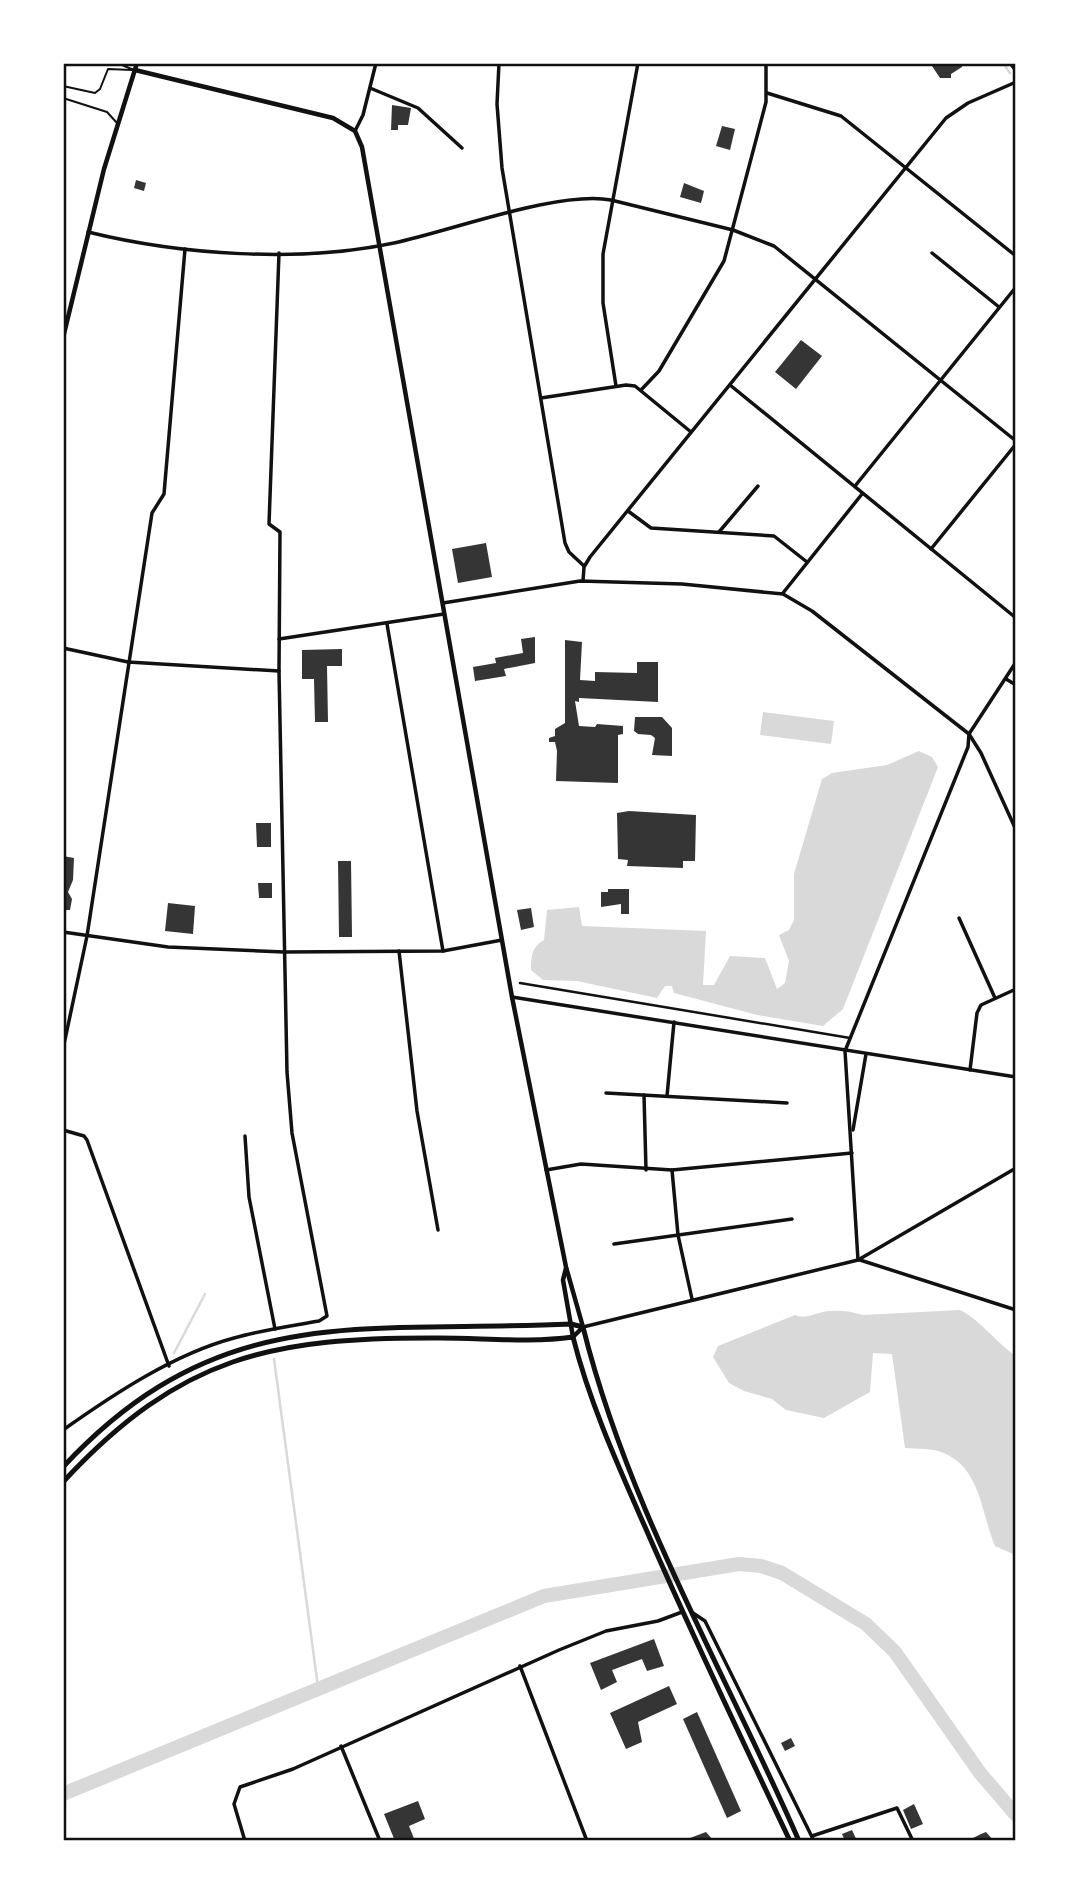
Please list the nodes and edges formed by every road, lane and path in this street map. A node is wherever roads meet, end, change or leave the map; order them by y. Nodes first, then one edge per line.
1 (117, 63) edge
2 (137, 63) edge
3 (376, 63) edge
4 (499, 63) edge
5 (638, 63) edge
6 (766, 63) edge
7 (1010, 63) edge
8 (135, 70) junction
9 (1016, 71) edge
10 (1016, 82) edge
11 (63, 86) edge
12 (370, 88) junction
13 (767, 93) junction
14 (63, 99) edge
15 (117, 125) junction
16 (355, 131) junction
17 (462, 148) dead end
18 (905, 166) junction
19 (611, 200) junction
20 (509, 214) junction
21 (733, 230) junction
22 (88, 232) junction
23 (378, 246) junction
24 (185, 249) junction
25 (279, 253) junction
26 (932, 253) dead end
27 (1016, 256) edge
28 (815, 279) junction
29 (1016, 286) edge
30 (999, 307) junction
31 (63, 338) edge
32 (940, 380) junction
33 (729, 385) junction
34 (616, 386) junction
35 (641, 390) junction
36 (541, 398) junction
37 (691, 432) junction
38 (1016, 442) edge
39 (758, 486) dead end
40 (854, 487) junction
41 (862, 494) junction
42 (628, 510) junction
43 (719, 532) junction
44 (931, 549) junction
45 (807, 562) junction
46 (585, 566) junction
47 (583, 581) junction
48 (783, 594) junction
49 (443, 603) junction
50 (444, 614) junction
51 (1016, 618) edge
52 (387, 624) junction
53 (279, 639) junction
54 (63, 648) edge
55 (128, 662) junction
56 (1016, 662) edge
57 (279, 671) junction
58 (1005, 678) junction
59 (1016, 685) edge
60 (968, 734) junction
61 (1016, 830) edge
62 (959, 918) dead end
63 (63, 932) edge
64 (87, 936) junction
65 (502, 940) junction
66 (398, 951) junction
67 (443, 951) junction
68 (284, 952) junction
69 (520, 983) dead end
70 (1016, 989) edge
71 (512, 997) junction
72 (995, 998) junction
73 (674, 1022) junction
74 (850, 1038) junction
75 (63, 1049) edge
76 (845, 1051) junction
77 (866, 1054) junction
78 (970, 1070) junction
79 (1016, 1077) edge
80 (606, 1093) dead end
81 (644, 1095) junction
82 (667, 1096) junction
83 (787, 1103) dead end
84 (63, 1130) edge
85 (245, 1136) dead end
86 (852, 1139) junction
87 (852, 1153) junction
88 (1016, 1168) edge
89 (546, 1170) junction
90 (646, 1170) junction
91 (672, 1170) junction
92 (792, 1219) dead end
93 (438, 1230) dead end
94 (678, 1235) junction
95 (614, 1244) dead end
96 (858, 1260) junction
97 (566, 1267) junction
98 (692, 1299) junction
99 (1016, 1310) edge
100 (571, 1324) junction
101 (583, 1327) junction
102 (275, 1329) junction
103 (573, 1337) junction
104 (169, 1366) junction
105 (63, 1430) edge
106 (63, 1467) edge
107 (63, 1482) edge
108 (682, 1612) junction
109 (691, 1612) junction
110 (520, 1665) junction
111 (341, 1746) junction
112 (813, 1839) edge
113 (245, 1841) edge
114 (380, 1841) edge
115 (587, 1841) edge
116 (790, 1841) edge
117 (799, 1841) edge
118 (913, 1841) edge

1 - 8 lane
2 - 8 street
3 - 12 street
4 - 20 street
5 - 19 street
6 - 13 street
7 - 9 street
8 - 11 lane
8 - 15 street
8 - 16 street
10 - 18 street
12 - 16 street
12 - 17 street
13 - 18 street
13 - 21 street
14 - 15 lane
15 - 22 street
16 - 23 street
18 - 27 street
18 - 28 street
19 - 20 street
19 - 21 street
19 - 34 street
20 - 23 street
20 - 36 street
21 - 28 street
21 - 35 street
22 - 24 street
22 - 31 street
23 - 25 street
23 - 49 street
24 - 25 street
24 - 55 street
25 - 53 street
26 - 30 street
28 - 32 street
28 - 33 street
29 - 30 street
30 - 32 street
32 - 38 street
32 - 40 street
33 - 37 street
33 - 40 street
34 - 35 street
34 - 36 street
35 - 37 street
36 - 46 street
37 - 42 street
38 - 44 street
39 - 43 street
40 - 41 street
41 - 44 street
41 - 45 street
42 - 43 street
42 - 46 street
43 - 45 street
44 - 51 street
45 - 48 street
46 - 47 street
47 - 48 street
47 - 49 street
48 - 60 street
49 - 50 street
50 - 52 street
50 - 65 street
52 - 53 street
52 - 67 street
53 - 57 street
54 - 55 street
55 - 57 street
55 - 64 street
56 - 58 street
57 - 68 street
58 - 59 street
58 - 60 street
60 - 61 street
60 - 74 street
62 - 72 street
63 - 64 street
64 - 68 street
64 - 75 street
65 - 67 street
65 - 71 street
66 - 67 street
66 - 68 street
66 - 93 street
68 - 102 street
69 - 74 street
70 - 72 street
71 - 73 street
71 - 89 street
72 - 78 street
73 - 76 street
73 - 82 street
74 - 76 street
76 - 77 street
76 - 86 street
77 - 78 street
77 - 86 street
78 - 79 street
80 - 81 street
81 - 82 street
81 - 90 street
82 - 83 street
84 - 104 street
85 - 102 street
86 - 87 street
87 - 91 street
87 - 96 street
88 - 96 street
89 - 90 street
89 - 97 street
90 - 91 street
91 - 94 street
92 - 94 street
94 - 95 street
94 - 98 street
96 - 98 street
96 - 99 street
97 - 100 street
97 - 101 street
98 - 101 street
100 - 101 main road
100 - 103 street
100 - 106 main road
101 - 103 street
101 - 109 main road
102 - 104 street
103 - 107 main road
103 - 108 main road
104 - 105 street
108 - 110 street
108 - 116 main road
109 - 112 street
109 - 117 main road
110 - 111 street
110 - 115 street
111 - 113 street
111 - 114 street
112 - 118 street

